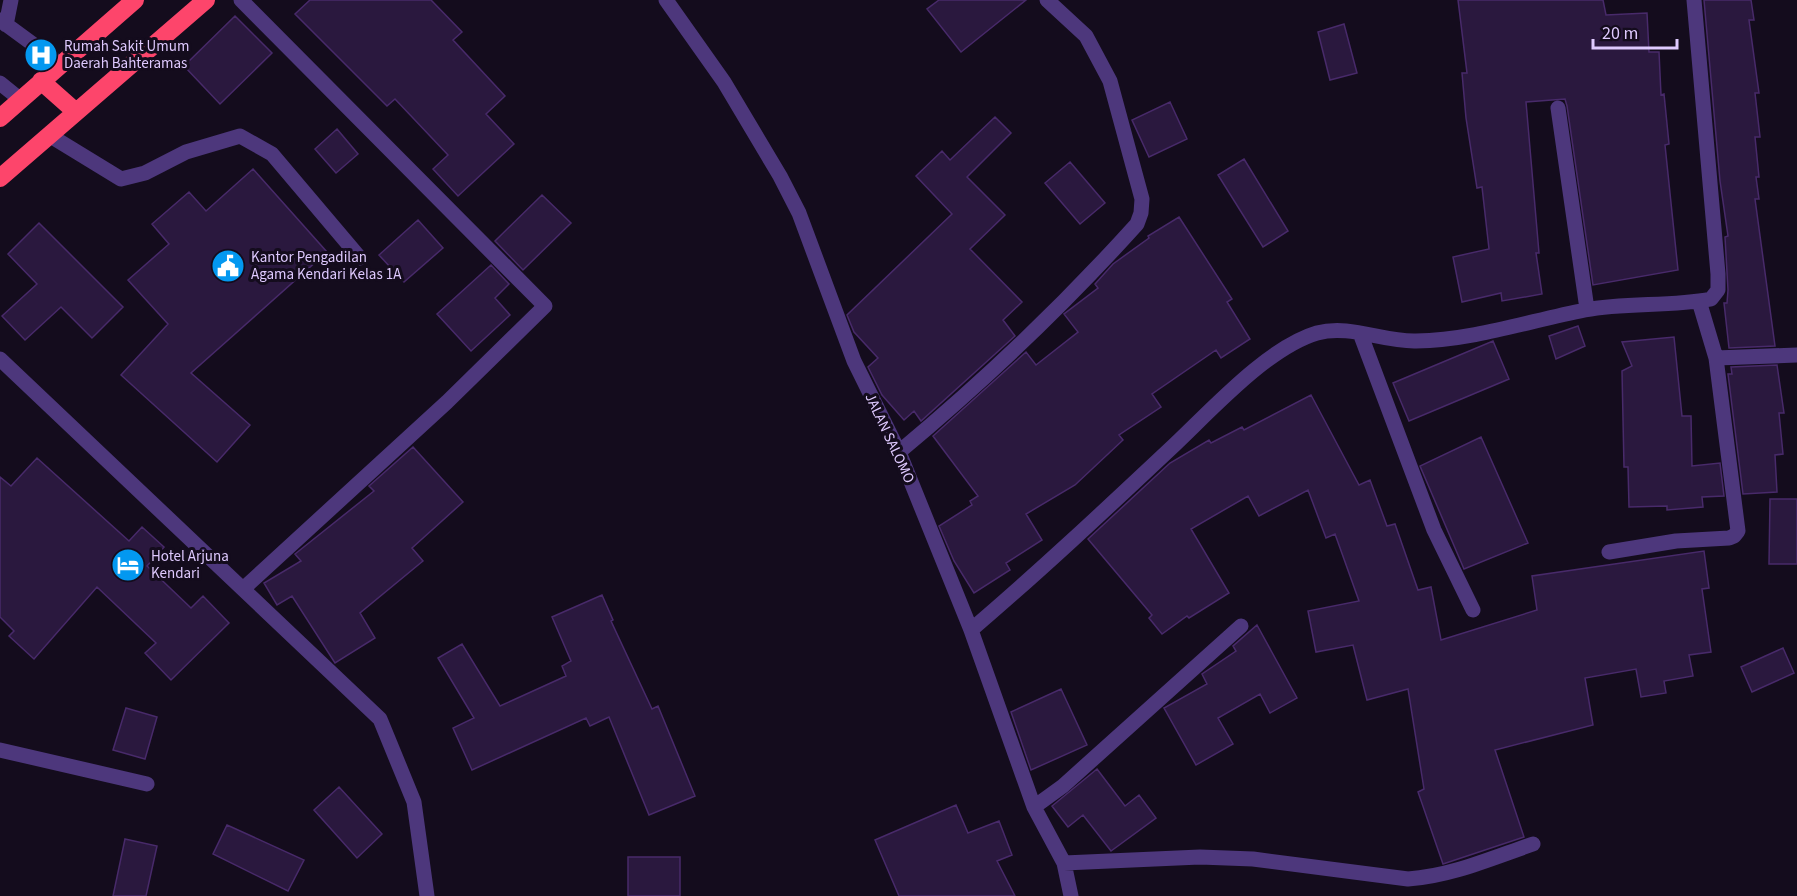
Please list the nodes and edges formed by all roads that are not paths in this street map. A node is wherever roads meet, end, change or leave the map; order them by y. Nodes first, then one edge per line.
1 (11, 0) edge
2 (135, 0) edge
3 (206, 0) edge
4 (241, 0) edge
5 (666, 0) edge
6 (1047, 0) edge
7 (1695, 0) edge
8 (3, 23) edge
9 (60, 64) junction
10 (41, 81) junction
11 (0, 83) edge
12 (21, 100) junction
13 (1558, 108) dead end
14 (76, 112) junction
15 (0, 118) edge
16 (49, 135) junction
17 (0, 178) edge
18 (360, 258) dead end
19 (1699, 302) junction
20 (1587, 309) junction
21 (1360, 333) junction
22 (1797, 355) edge
23 (1716, 358) junction
24 (0, 359) edge
25 (899, 452) junction
26 (1610, 552) dead end
27 (243, 589) junction
28 (1473, 610) dead end
29 (1241, 626) dead end
30 (971, 630) junction
31 (0, 750) edge
32 (147, 784) dead end
33 (1034, 807) junction
34 (1533, 844) dead end
35 (1064, 862) junction
36 (427, 896) edge
37 (1071, 896) edge

1 - 8 street
2 - 9 highway
3 - 14 highway
4 - 27 street
5 - 25 street, JALAN SALOMO
6 - 25 street
7 - 19 street
8 - 9 street
9 - 10 highway
10 - 12 highway
10 - 14 highway
11 - 12 street
12 - 15 highway
13 - 20 street
14 - 16 highway
16 - 17 highway
16 - 18 street
19 - 20 street
19 - 23 street
20 - 21 street
21 - 28 street
21 - 30 street
22 - 23 street
23 - 26 street
24 - 27 street
25 - 30 street, JALAN SALOMO
27 - 36 street
29 - 33 street
30 - 33 street, JALAN SALOMO
31 - 32 street
33 - 35 street, JALAN SALOMO
34 - 35 street
35 - 37 street, JALAN SALOMO

